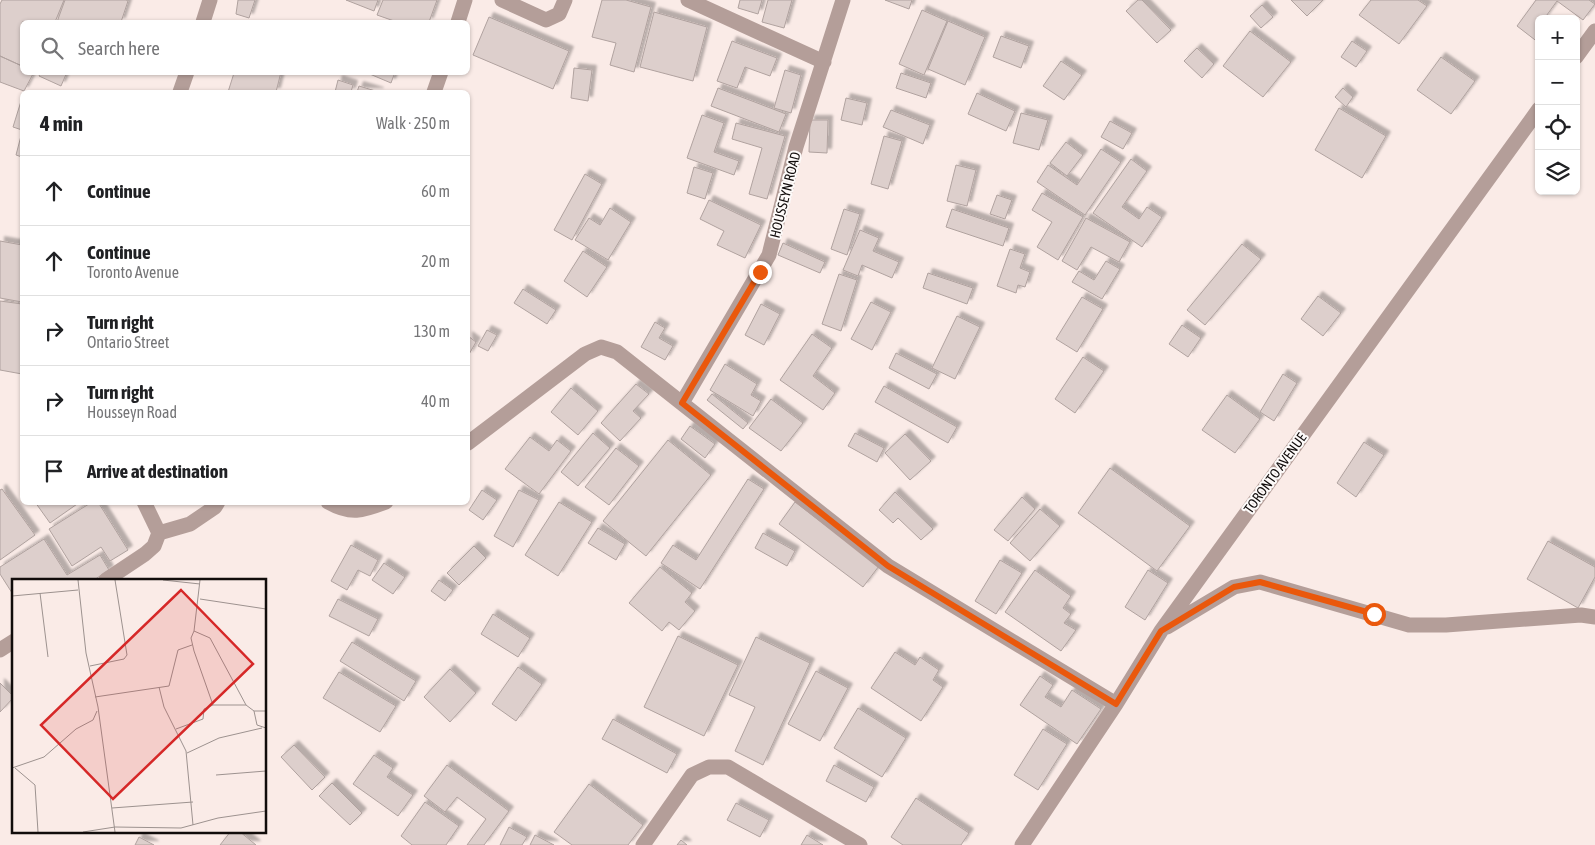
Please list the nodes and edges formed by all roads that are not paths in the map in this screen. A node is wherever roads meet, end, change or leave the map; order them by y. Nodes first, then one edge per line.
1 (210, 0) edge
2 (465, 0) edge
3 (502, 0) edge
4 (565, 0) edge
5 (688, 0) edge
6 (843, 0) edge
7 (204, 20) edge
8 (459, 20) edge
9 (1595, 31) edge
10 (1580, 52) edge
11 (824, 62) junction
12 (186, 75) edge
13 (440, 75) edge
14 (181, 90) edge
15 (435, 90) edge
16 (1535, 115) edge
17 (682, 403) junction
18 (470, 441) edge
19 (145, 505) edge
20 (216, 505) edge
21 (333, 505) edge
22 (378, 505) edge
23 (159, 533) junction
24 (108, 579) edge
25 (1595, 617) edge
26 (1161, 631) junction
27 (12, 642) edge
28 (0, 650) edge
29 (1116, 704) junction
30 (643, 845) edge
31 (860, 845) edge
32 (1022, 845) edge

1 - 7 street
2 - 8 street
3 - 4 street
5 - 11 street
6 - 11 street, HOUSSEYN ROAD
9 - 10 street
11 - 17 street, HOUSSEYN ROAD
12 - 14 street
13 - 15 street
16 - 26 street, TORONTO AVENUE
17 - 18 street
17 - 29 street
19 - 23 street
20 - 23 street
21 - 22 street
23 - 24 street
25 - 26 street
26 - 29 street, TORONTO AVENUE
27 - 28 street
29 - 32 street, TORONTO AVENUE
30 - 31 street

